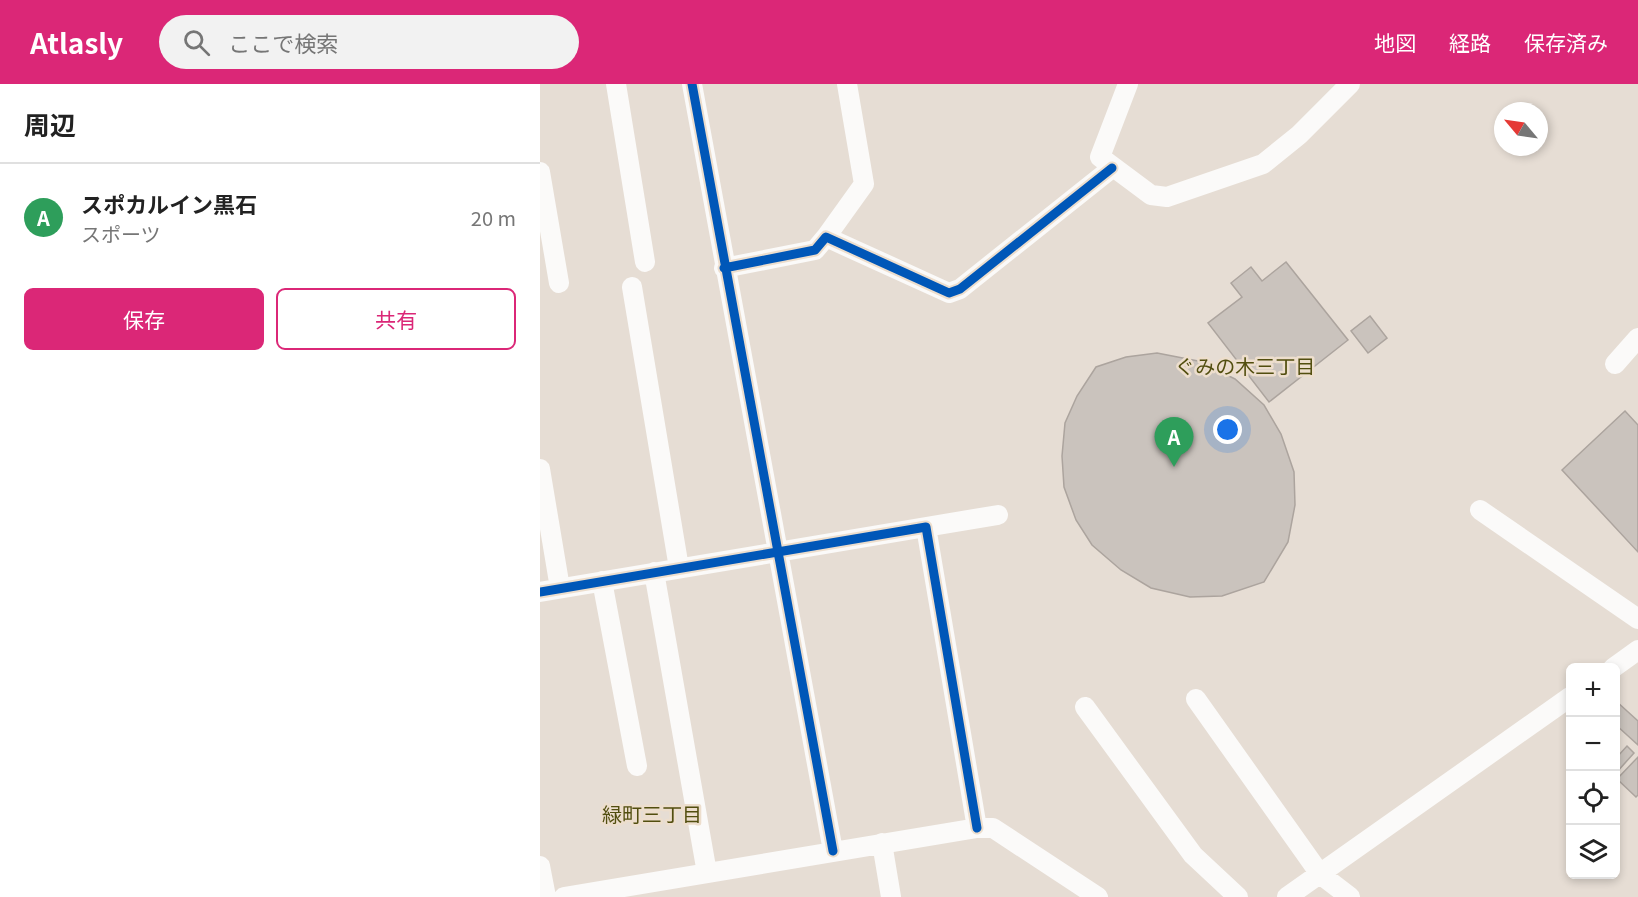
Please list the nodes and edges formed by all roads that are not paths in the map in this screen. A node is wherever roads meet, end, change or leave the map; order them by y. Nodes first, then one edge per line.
1 (616, 84) edge
2 (692, 84) edge
3 (847, 84) edge
4 (1128, 84) edge
5 (1350, 84) edge
6 (1112, 168) junction
7 (540, 172) edge
8 (826, 237) junction
9 (645, 262) dead end
10 (724, 268) junction
11 (559, 283) dead end
12 (632, 287) dead end
13 (1638, 338) edge
14 (1615, 364) dead end
15 (540, 469) edge
16 (1480, 510) dead end
17 (998, 514) dead end
18 (926, 527) junction
19 (778, 552) junction
20 (679, 568) junction
21 (654, 572) junction
22 (602, 581) junction
23 (560, 588) junction
24 (540, 592) edge
25 (1638, 619) edge
26 (1638, 650) edge
27 (1620, 663) edge
28 (1196, 699) dead end
29 (1566, 700) edge
30 (1085, 707) dead end
31 (637, 766) dead end
32 (977, 828) junction
33 (882, 843) junction
34 (833, 851) junction
35 (540, 866) edge
36 (707, 873) junction
37 (1320, 874) junction
38 (546, 897) edge
39 (564, 897) edge
40 (891, 897) edge
41 (1098, 897) edge
42 (1238, 897) edge
43 (1287, 897) edge
44 (1350, 897) edge

1 - 9 street
2 - 10 street
3 - 8 street
4 - 6 street
5 - 6 street
6 - 8 street
7 - 11 street
8 - 10 street
10 - 19 street
12 - 20 street
13 - 14 street
15 - 23 street
16 - 25 street
17 - 18 street
18 - 19 street
18 - 32 street
19 - 20 street
19 - 34 street
20 - 21 street
21 - 22 street
21 - 36 street
22 - 23 street
22 - 31 street
23 - 24 street
26 - 27 street
28 - 37 street
29 - 37 street
30 - 42 street
32 - 33 street
32 - 41 street
33 - 34 street
33 - 40 street
34 - 36 street
35 - 38 street
36 - 39 street
37 - 43 street
37 - 44 street

